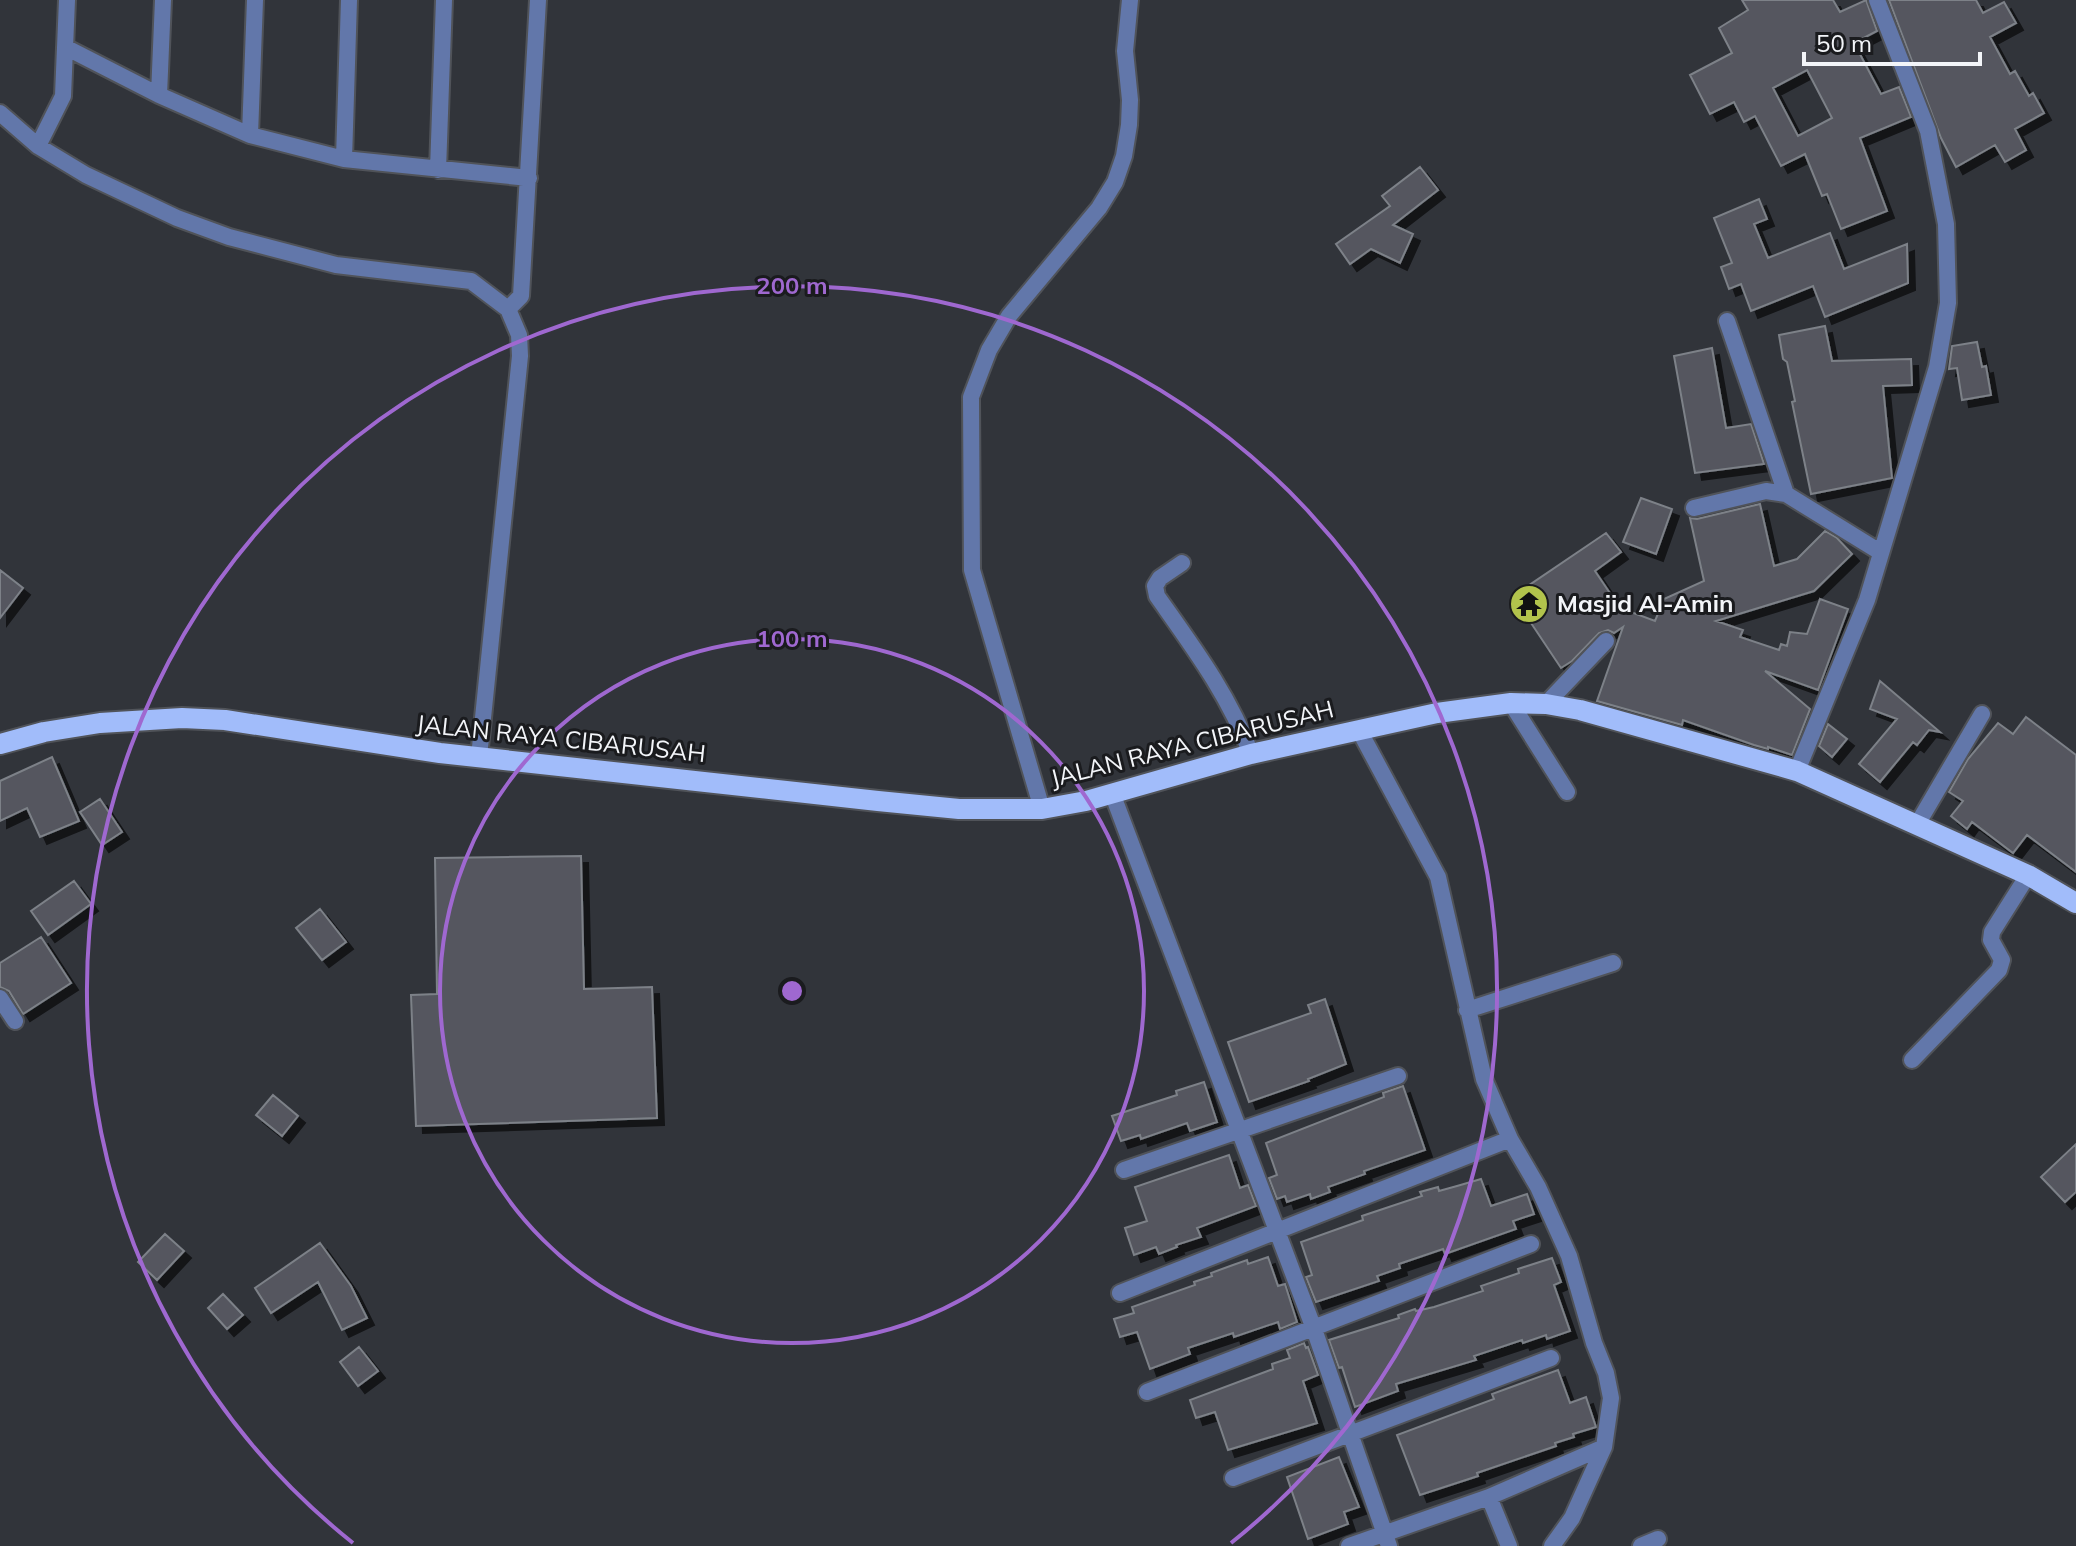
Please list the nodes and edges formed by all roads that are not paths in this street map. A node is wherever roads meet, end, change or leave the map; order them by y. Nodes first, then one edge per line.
1 (67, 0) edge
2 (163, 0) edge
3 (255, 0) edge
4 (349, 0) edge
5 (444, 0) edge
6 (538, 0) edge
7 (1130, 0) edge
8 (1877, 0) edge
9 (65, 47) junction
10 (159, 95) junction
11 (0, 113) edge
12 (250, 135) junction
13 (38, 146) junction
14 (344, 159) junction
15 (438, 170) junction
16 (529, 178) junction
17 (508, 309) junction
18 (1727, 321) dead end
19 (1786, 494) junction
20 (1694, 508) dead end
21 (1880, 552) junction
22 (1182, 563) dead end
23 (1606, 641) dead end
24 (1511, 703) junction
25 (1546, 704) junction
26 (1982, 714) dead end
27 (1359, 730) junction
28 (0, 744) edge
29 (1251, 754) junction
30 (479, 757) junction
31 (1797, 771) junction
32 (1567, 792) dead end
33 (1112, 793) junction
34 (1042, 809) junction
35 (1918, 823) junction
36 (2028, 875) junction
37 (2076, 903) edge
38 (1613, 963) dead end
39 (0, 998) edge
40 (1467, 1010) junction
41 (15, 1021) dead end
42 (1912, 1060) dead end
43 (1398, 1076) dead end
44 (1239, 1130) junction
45 (1510, 1139) junction
46 (1124, 1170) dead end
47 (1277, 1232) junction
48 (1531, 1244) dead end
49 (1120, 1293) dead end
50 (1314, 1329) junction
51 (1551, 1358) dead end
52 (1147, 1392) dead end
53 (1348, 1433) junction
54 (1604, 1447) junction
55 (1233, 1478) dead end
56 (1489, 1497) junction
57 (1386, 1539) edge
58 (1658, 1539) dead end
59 (1349, 1546) edge
60 (1509, 1546) edge
61 (1552, 1546) edge
62 (1641, 1546) edge

1 - 9 street
2 - 10 street
3 - 12 street
4 - 14 street
5 - 15 street
6 - 16 street
7 - 34 street
8 - 21 street
9 - 10 street
9 - 13 street
10 - 12 street
11 - 13 street
12 - 14 street
13 - 17 street
14 - 15 street
15 - 16 street
16 - 17 street
17 - 30 street
18 - 19 street
19 - 20 street
19 - 21 street
21 - 31 street
22 - 29 street
23 - 25 street
24 - 25 main road, JALAN RAYA CIBARUSAH
24 - 27 main road, JALAN RAYA CIBARUSAH
24 - 32 street
25 - 31 main road, JALAN RAYA CIBARUSAH
26 - 35 street
27 - 29 main road, JALAN RAYA CIBARUSAH
27 - 40 street
28 - 30 main road, JALAN RAYA CIBARUSAH
29 - 33 main road, JALAN RAYA CIBARUSAH
30 - 34 main road, JALAN RAYA CIBARUSAH
31 - 35 main road, JALAN RAYA CIBARUSAH
33 - 34 main road, JALAN RAYA CIBARUSAH
33 - 44 street
35 - 36 main road, JALAN RAYA CIBARUSAH
36 - 37 main road, JALAN RAYA CIBARUSAH
36 - 42 street
38 - 40 street
39 - 41 street
40 - 45 street
43 - 44 street
44 - 46 street
44 - 47 street
45 - 47 street
45 - 54 street
47 - 49 street
47 - 50 street
48 - 50 street
50 - 52 street
50 - 53 street
51 - 53 street
53 - 55 street
53 - 57 street
54 - 56 street
54 - 61 street
56 - 57 street
56 - 60 street
57 - 59 street
58 - 62 street

